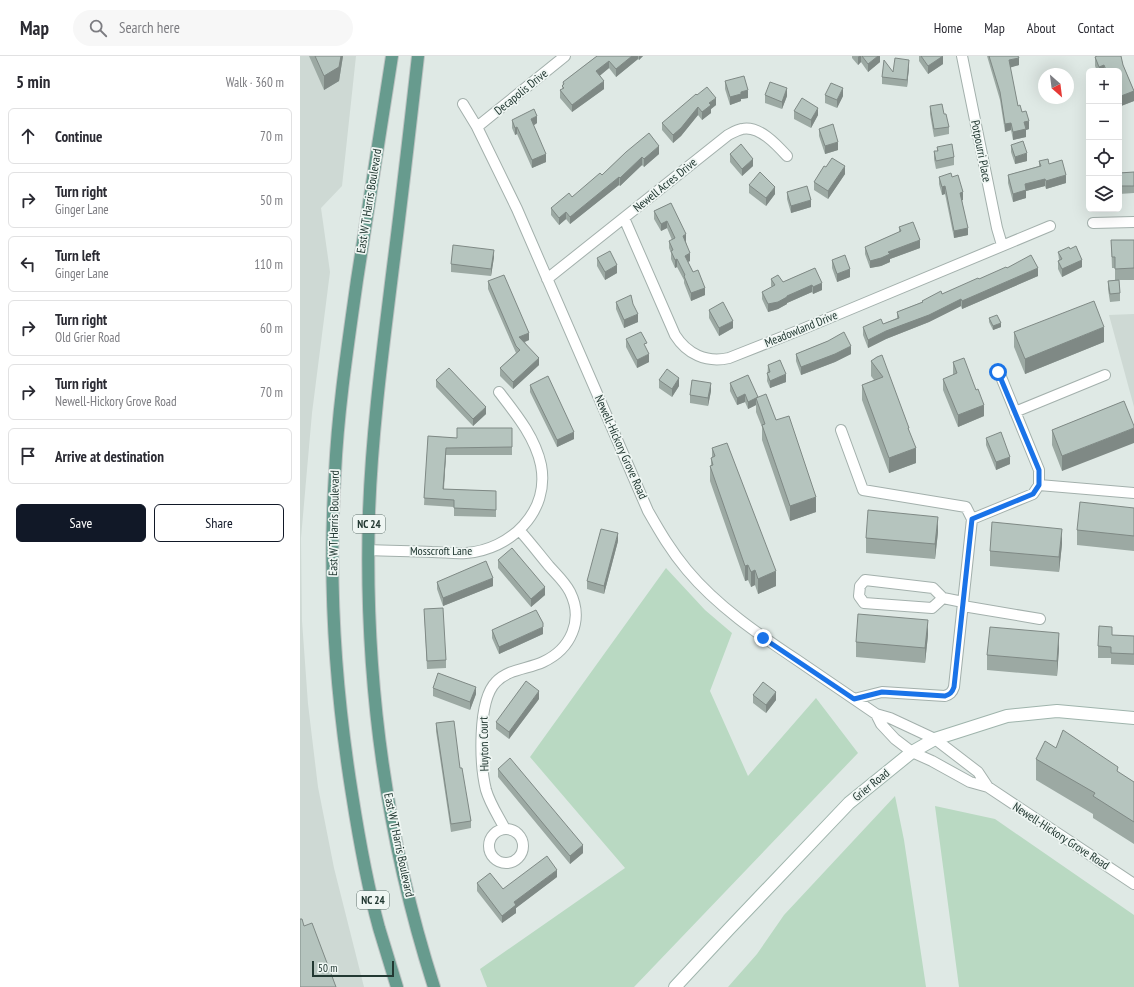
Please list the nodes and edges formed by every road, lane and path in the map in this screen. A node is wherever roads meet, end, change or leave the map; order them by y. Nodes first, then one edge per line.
1 (392, 56) edge
2 (418, 56) edge
3 (565, 56) edge
4 (962, 56) edge
5 (463, 104) dead end
6 (477, 127) junction
7 (787, 156) dead end
8 (624, 218) junction
9 (1134, 222) edge
10 (1093, 223) dead end
11 (1050, 226) dead end
12 (1002, 245) junction
13 (547, 278) junction
14 (998, 372) dead end
15 (1105, 375) dead end
16 (499, 392) dead end
17 (1015, 412) junction
18 (841, 430) dead end
19 (1039, 485) junction
20 (1134, 493) edge
21 (972, 519) junction
22 (520, 531) junction
23 (368, 550) junction
24 (943, 598) junction
25 (963, 604) junction
26 (1040, 618) dead end
27 (854, 699) junction
28 (876, 714) junction
29 (1134, 718) edge
30 (935, 739) junction
31 (912, 752) junction
32 (988, 788) junction
33 (505, 828) dead end
34 (1134, 884) edge
35 (397, 987) edge
36 (434, 987) edge
37 (675, 987) edge

1 - 35 main road, East W T Harris Boulevard / NC 24
2 - 23 main road, East W T Harris Boulevard / NC 24
3 - 6 street, Decapolis Drive
4 - 12 street, Potpourri Place
5 - 6 street, Newell-Hickory Grove Road
6 - 13 street, Newell-Hickory Grove Road
7 - 8 street, Newell Acres Drive
8 - 12 street, Meadowland Drive
8 - 13 street, Newell Acres Drive
9 - 10 street
11 - 12 street, Meadowland Drive
13 - 27 street, Newell-Hickory Grove Road
14 - 17 street
15 - 17 street
16 - 22 street, Mosscroft Lane
17 - 19 street
18 - 21 street
19 - 20 street
19 - 21 street
21 - 25 street
22 - 23 street, Mosscroft Lane
22 - 33 street, Huyton Court
23 - 36 main road, East W T Harris Boulevard / NC 24
24 - 24 street
24 - 25 street
25 - 26 street
25 - 27 street
27 - 28 street, Newell-Hickory Grove Road
28 - 30 street, Newell-Hickory Grove Road
28 - 31 street, Newell-Hickory Grove Road
29 - 30 street, Grier Road
30 - 31 street, Grier Road
30 - 32 street, Newell-Hickory Grove Road
31 - 32 street, Newell-Hickory Grove Road
31 - 37 street, Grier Road
32 - 34 street, Newell-Hickory Grove Road

